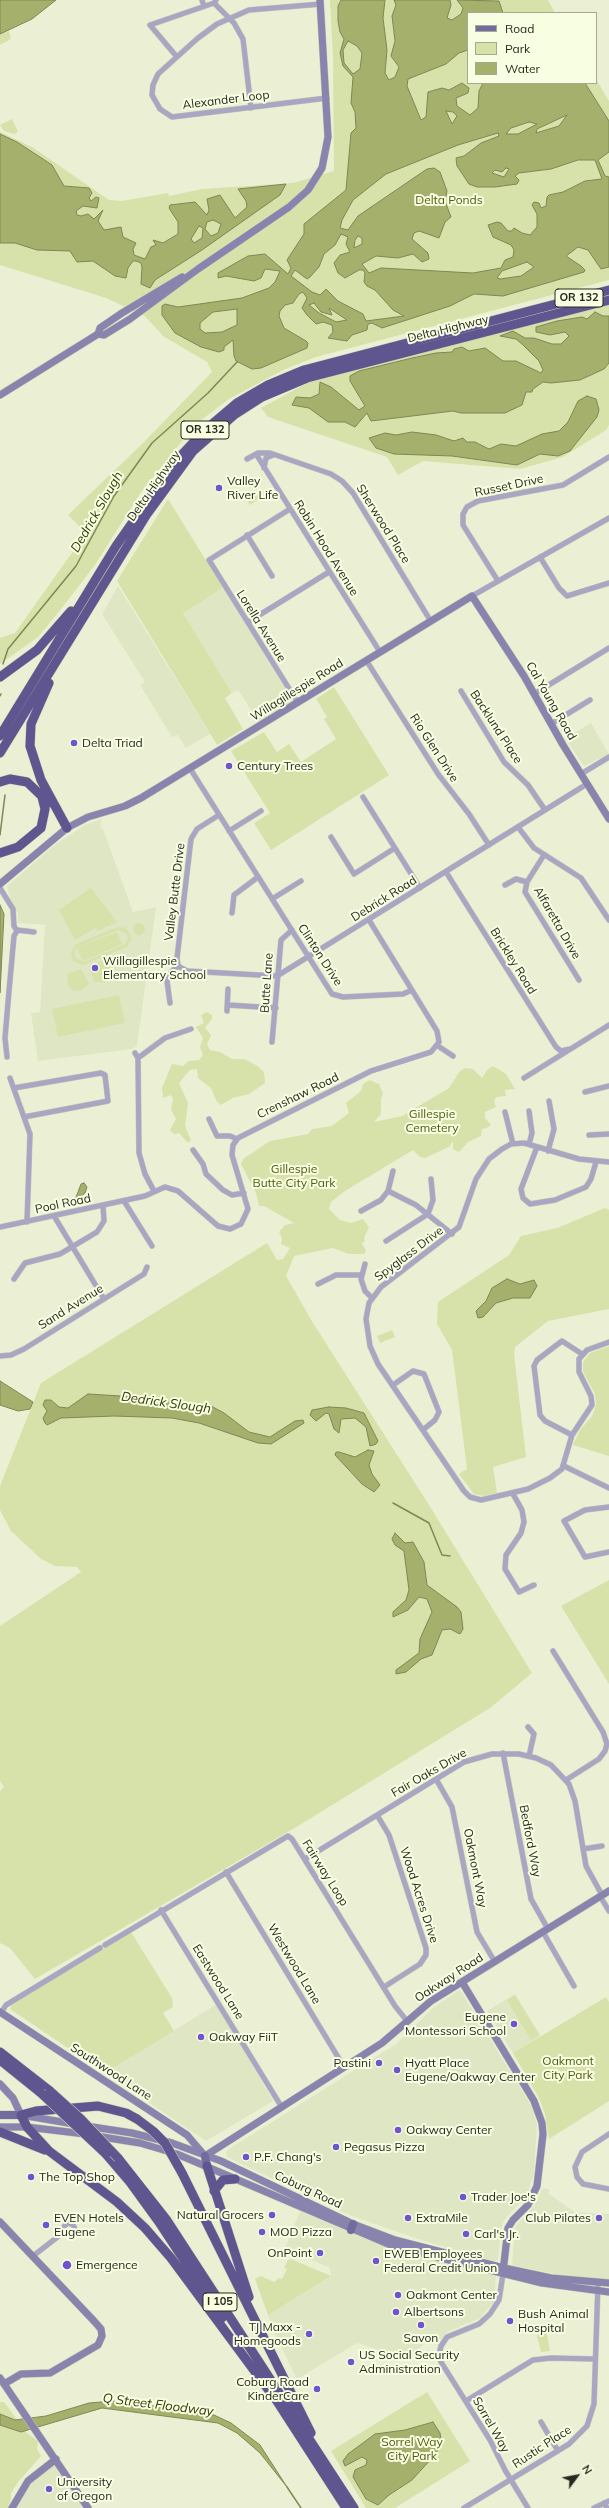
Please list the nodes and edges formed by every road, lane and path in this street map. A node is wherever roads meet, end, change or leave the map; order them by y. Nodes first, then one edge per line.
1 (202, 0) edge
2 (215, 2) edge
3 (320, 2) edge
4 (204, 6) junction
5 (229, 18) junction
6 (177, 57) junction
7 (327, 98) junction
8 (251, 108) junction
9 (609, 290) edge
10 (609, 300) edge
11 (0, 395) edge
12 (256, 454) junction
13 (274, 454) junction
14 (609, 457) edge
15 (247, 459) dead end
16 (264, 468) junction
17 (290, 509) junction
18 (609, 518) edge
19 (247, 535) junction
20 (116, 546) junction
21 (540, 557) junction
22 (329, 572) junction
23 (272, 576) dead end
24 (498, 581) junction
25 (609, 583) edge
26 (472, 596) junction
27 (430, 620) junction
28 (248, 622) junction
29 (78, 625) junction
30 (609, 648) edge
31 (380, 652) junction
32 (366, 660) junction
33 (0, 677) edge
34 (461, 691) dead end
35 (534, 694) junction
36 (590, 700) dead end
37 (298, 703) junction
38 (551, 724) junction
39 (0, 736) edge
40 (0, 753) edge
41 (609, 758) edge
42 (191, 770) junction
43 (580, 774) junction
44 (0, 782) edge
45 (587, 784) junction
46 (40, 792) junction
47 (363, 797) dead end
48 (544, 810) junction
49 (261, 811) dead end
50 (219, 815) junction
51 (609, 819) edge
52 (518, 826) junction
53 (67, 828) junction
54 (229, 831) junction
55 (331, 837) dead end
56 (489, 845) junction
57 (395, 848) junction
58 (0, 853) edge
59 (544, 855) junction
60 (446, 872) junction
61 (258, 877) junction
62 (301, 881) dead end
63 (527, 882) junction
64 (0, 884) edge
65 (505, 885) dead end
66 (0, 888) edge
67 (420, 888) junction
68 (272, 899) junction
69 (232, 913) dead end
70 (369, 920) junction
71 (609, 920) edge
72 (17, 930) junction
73 (292, 930) junction
74 (34, 932) dead end
75 (308, 957) junction
76 (178, 966) junction
77 (278, 976) junction
78 (579, 980) dead end
79 (228, 989) dead end
80 (412, 990) junction
81 (170, 1004) dead end
82 (228, 1005) junction
83 (276, 1008) junction
84 (227, 1011) dead end
85 (609, 1025) edge
86 (191, 1029) dead end
87 (272, 1042) dead end
88 (438, 1046) junction
89 (570, 1050) junction
90 (135, 1052) dead end
91 (453, 1056) dead end
92 (7, 1057) dead end
93 (138, 1058) junction
94 (10, 1078) dead end
95 (524, 1078) dead end
96 (609, 1086) edge
97 (14, 1088) junction
98 (585, 1092) dead end
99 (549, 1101) dead end
100 (529, 1111) dead end
101 (505, 1112) dead end
102 (24, 1117) junction
103 (209, 1119) dead end
104 (609, 1134) edge
105 (589, 1135) dead end
106 (237, 1139) junction
107 (513, 1144) junction
108 (529, 1144) junction
109 (537, 1147) junction
110 (193, 1150) dead end
111 (548, 1151) junction
112 (596, 1162) junction
113 (609, 1162) edge
114 (393, 1171) dead end
115 (431, 1180) dead end
116 (154, 1191) junction
117 (388, 1191) junction
118 (244, 1193) junction
119 (124, 1201) junction
120 (103, 1205) junction
121 (361, 1211) dead end
122 (428, 1214) junction
123 (54, 1216) junction
124 (27, 1222) junction
125 (0, 1227) edge
126 (452, 1234) junction
127 (386, 1241) dead end
128 (152, 1246) dead end
129 (72, 1247) junction
130 (365, 1264) dead end
131 (147, 1267) dead end
132 (360, 1275) junction
133 (14, 1279) dead end
134 (318, 1284) dead end
135 (372, 1298) junction
136 (104, 1299) junction
137 (609, 1342) edge
138 (582, 1354) junction
139 (0, 1356) edge
140 (392, 1385) junction
141 (424, 1429) junction
142 (572, 1436) junction
143 (564, 1466) junction
144 (609, 1488) edge
145 (513, 1494) junction
146 (609, 1507) edge
147 (609, 1552) edge
148 (534, 1585) dead end
149 (553, 1651) dead end
150 (528, 1727) dead end
151 (503, 1753) junction
152 (528, 1756) junction
153 (436, 1778) junction
154 (566, 1780) junction
155 (377, 1815) junction
156 (602, 1846) dead end
157 (583, 1849) junction
158 (305, 1859) junction
159 (226, 1872) junction
160 (604, 1894) edge
161 (161, 1910) junction
162 (609, 1911) edge
163 (545, 1930) junction
164 (495, 1962) junction
165 (462, 1982) junction
166 (574, 1986) dead end
167 (384, 1987) junction
168 (1, 2012) edge
169 (407, 2021) junction
170 (0, 2052) edge
171 (0, 2060) edge
172 (344, 2067) junction
173 (0, 2084) edge
174 (46, 2092) junction
175 (282, 2106) junction
176 (0, 2116) edge
177 (21, 2116) junction
178 (0, 2127) edge
179 (27, 2127) junction
180 (0, 2132) edge
181 (609, 2134) edge
182 (39, 2145) junction
183 (205, 2156) junction
184 (207, 2166) junction
185 (234, 2179) junction
186 (609, 2189) edge
187 (214, 2191) junction
188 (0, 2222) edge
189 (352, 2227) junction
190 (64, 2232) dead end
191 (33, 2256) junction
192 (503, 2271) junction
193 (609, 2284) edge
194 (598, 2287) junction
195 (609, 2292) edge
196 (258, 2325) junction
197 (595, 2359) junction
198 (2, 2381) edge
199 (276, 2400) junction
200 (466, 2401) junction
201 (541, 2422) dead end
202 (316, 2449) junction
203 (558, 2451) junction
204 (56, 2459) junction
205 (510, 2480) junction
206 (607, 2502) edge
207 (12, 2508) edge
208 (88, 2508) edge
209 (346, 2508) edge
210 (354, 2508) edge
211 (464, 2508) edge
212 (528, 2508) edge
213 (594, 2508) edge
214 (607, 2508) edge

1 - 4 street
2 - 4 street
2 - 5 street
3 - 5 street, Alexander Loop
3 - 7 main road
4 - 6 street
5 - 6 street, Alexander Loop
5 - 8 street
6 - 8 street, Alexander Loop
7 - 8 street, Alexander Loop
7 - 11 main road
9 - 20 highway, Delta Highway / OR 132
10 - 29 highway, Delta Highway / OR 132
12 - 13 street, Sherwood Place
12 - 15 street, Sherwood Place
12 - 16 street, Robin Hood Avenue
13 - 16 street
13 - 27 street, Sherwood Place
14 - 24 street, Russet Drive
16 - 17 street, Robin Hood Avenue
17 - 19 street
17 - 22 street, Robin Hood Avenue
18 - 21 street, Willagillespie Road
19 - 23 street
19 - 28 street, Lorella Avenue
20 - 33 highway
20 - 39 highway, Delta Highway / OR 132
21 - 24 street, Willagillespie Road
21 - 25 street
22 - 28 street
22 - 31 street, Robin Hood Avenue
24 - 26 street, Willagillespie Road
26 - 27 main road, Willagillespie Road
26 - 35 main road, Cal Young Road
27 - 31 main road, Willagillespie Road
28 - 37 street, Lorella Avenue
29 - 40 highway, Delta Highway / OR 132
29 - 53 highway
30 - 35 street
31 - 32 main road, Willagillespie Road
32 - 37 main road, Willagillespie Road
32 - 56 street, Rio Glen Drive
34 - 48 street, Backlund Place
35 - 38 main road, Cal Young Road
36 - 38 street
37 - 42 main road, Willagillespie Road
38 - 43 main road, Cal Young Road
41 - 43 street
42 - 50 street, Clinton Drive
42 - 53 main road, Willagillespie Road
43 - 45 main road, Cal Young Road
44 - 46 highway
45 - 48 street, Debrick Road
45 - 51 main road, Cal Young Road
46 - 53 highway
46 - 58 highway
47 - 57 street
48 - 52 street, Debrick Road
49 - 54 street
50 - 54 street, Clinton Drive
50 - 76 street, Valley Butte Drive
52 - 56 street, Debrick Road
52 - 59 street
53 - 64 main road, Willagillespie Road
54 - 61 street, Clinton Drive
55 - 57 street
56 - 60 street, Debrick Road
57 - 67 street
59 - 63 street, Alfaretta Drive
59 - 71 street
60 - 67 street, Debrick Road
60 - 89 street, Brickley Road
61 - 68 street, Clinton Drive
61 - 69 street
62 - 68 street
63 - 65 street
63 - 78 street, Alfaretta Drive
66 - 72 street
67 - 70 street, Debrick Road
68 - 73 street, Clinton Drive
70 - 75 street, Debrick Road
70 - 80 street
72 - 74 street
72 - 92 street
73 - 75 street, Clinton Drive
73 - 77 street, Butte Lane
75 - 77 street, Debrick Road
75 - 80 street, Clinton Drive
76 - 77 street
76 - 81 street
77 - 83 street, Butte Lane
79 - 82 street
80 - 88 street
82 - 83 street
82 - 84 street
83 - 87 street, Butte Lane
85 - 89 street
86 - 93 street
88 - 91 street
88 - 106 street, Crenshaw Road
89 - 95 street
90 - 93 street
93 - 116 street
94 - 97 street
96 - 98 street
97 - 102 street
97 - 102 street
99 - 111 street
100 - 108 street
101 - 107 street
102 - 124 street
103 - 106 street
104 - 105 street
106 - 118 street
107 - 108 street, Spyglass Drive
107 - 126 street, Spyglass Drive
108 - 109 street, Spyglass Drive
109 - 111 street, Spyglass Drive
109 - 112 street
110 - 118 street
111 - 112 street, Spyglass Drive
112 - 113 street, Spyglass Drive
114 - 117 street
115 - 122 street
116 - 118 street
116 - 119 street, Pool Road
117 - 121 street
117 - 122 street
119 - 120 street, Pool Road
119 - 128 street
120 - 123 street, Pool Road
120 - 129 street
122 - 126 street
122 - 127 street
123 - 124 street, Pool Road
123 - 129 street
124 - 125 street, Pool Road
126 - 135 street, Spyglass Drive
129 - 133 street
129 - 136 street
130 - 132 street
131 - 136 street, Sand Avenue
132 - 134 street
132 - 135 street
135 - 140 street, Spyglass Drive
136 - 139 street, Sand Avenue
137 - 138 street
138 - 142 street
138 - 142 street
140 - 141 street, Spyglass Drive
140 - 141 street
141 - 145 street, Spyglass Drive
142 - 143 street
143 - 144 street
143 - 145 street, Spyglass Drive
145 - 148 street
146 - 147 street
149 - 154 street
150 - 152 street
151 - 152 street, Fair Oaks Drive
151 - 153 street, Fair Oaks Drive
151 - 163 street, Bedford Way
152 - 154 street, Fair Oaks Drive
153 - 155 street, Fair Oaks Drive
153 - 164 street, Oakmont Way
154 - 157 street, Fair Oaks Drive
155 - 158 street, Fair Oaks Drive
155 - 167 street, Wood Acres Drive
156 - 157 street
157 - 160 street, Fair Oaks Drive
158 - 159 street, Fairway Loop
158 - 167 street, Fairway Loop
159 - 161 street, Fairway Loop
159 - 172 street, Westwood Lane
160 - 162 street, Fair Oaks Drive
160 - 163 main road, Oakway Road
161 - 168 street, Fairway Loop
161 - 175 street, Eastwood Lane
163 - 164 main road, Oakway Road
163 - 166 street, Bedford Way
164 - 165 main road, Oakway Road
165 - 169 main road, Oakway Road
165 - 192 main road
167 - 169 street, Fairway Loop
168 - 183 main road, Southwood Lane
169 - 172 main road, Oakway Road
170 - 174 highway, I 105
171 - 174 highway, I 105
172 - 175 main road, Oakway Road
173 - 177 main road
174 - 199 highway, I 105, bridge
174 - 202 highway, I 105, bridge
175 - 183 main road, Oakway Road
176 - 177 main road, Coburg Road
177 - 179 highway
177 - 183 main road, Coburg Road
177 - 196 highway, bridge
178 - 179 main road, Coburg Road
179 - 182 highway
179 - 184 main road, Coburg Road
180 - 182 highway
181 - 186 street
182 - 199 highway
183 - 184 main road
183 - 189 main road, Coburg Road
184 - 185 main road, Coburg Road
184 - 187 highway
185 - 187 highway
185 - 189 main road, Coburg Road
187 - 196 highway
188 - 191 main road
189 - 192 main road, Coburg Road
190 - 191 street
191 - 198 main road
192 - 194 main road, Coburg Road
192 - 200 street, Sorrel Way
193 - 194 main road, Coburg Road
194 - 195 main road, Coburg Road
194 - 197 street, Rustic Place
196 - 202 highway
197 - 200 street
197 - 203 street, Rustic Place
198 - 204 main road
199 - 209 highway, I 105
200 - 205 street, Sorrel Way
201 - 203 street
202 - 210 highway, I 105
203 - 205 street, Rustic Place
204 - 207 main road
204 - 208 main road
205 - 211 street, Rustic Place
205 - 212 street, Sorrel Way
206 - 213 street
206 - 214 street

